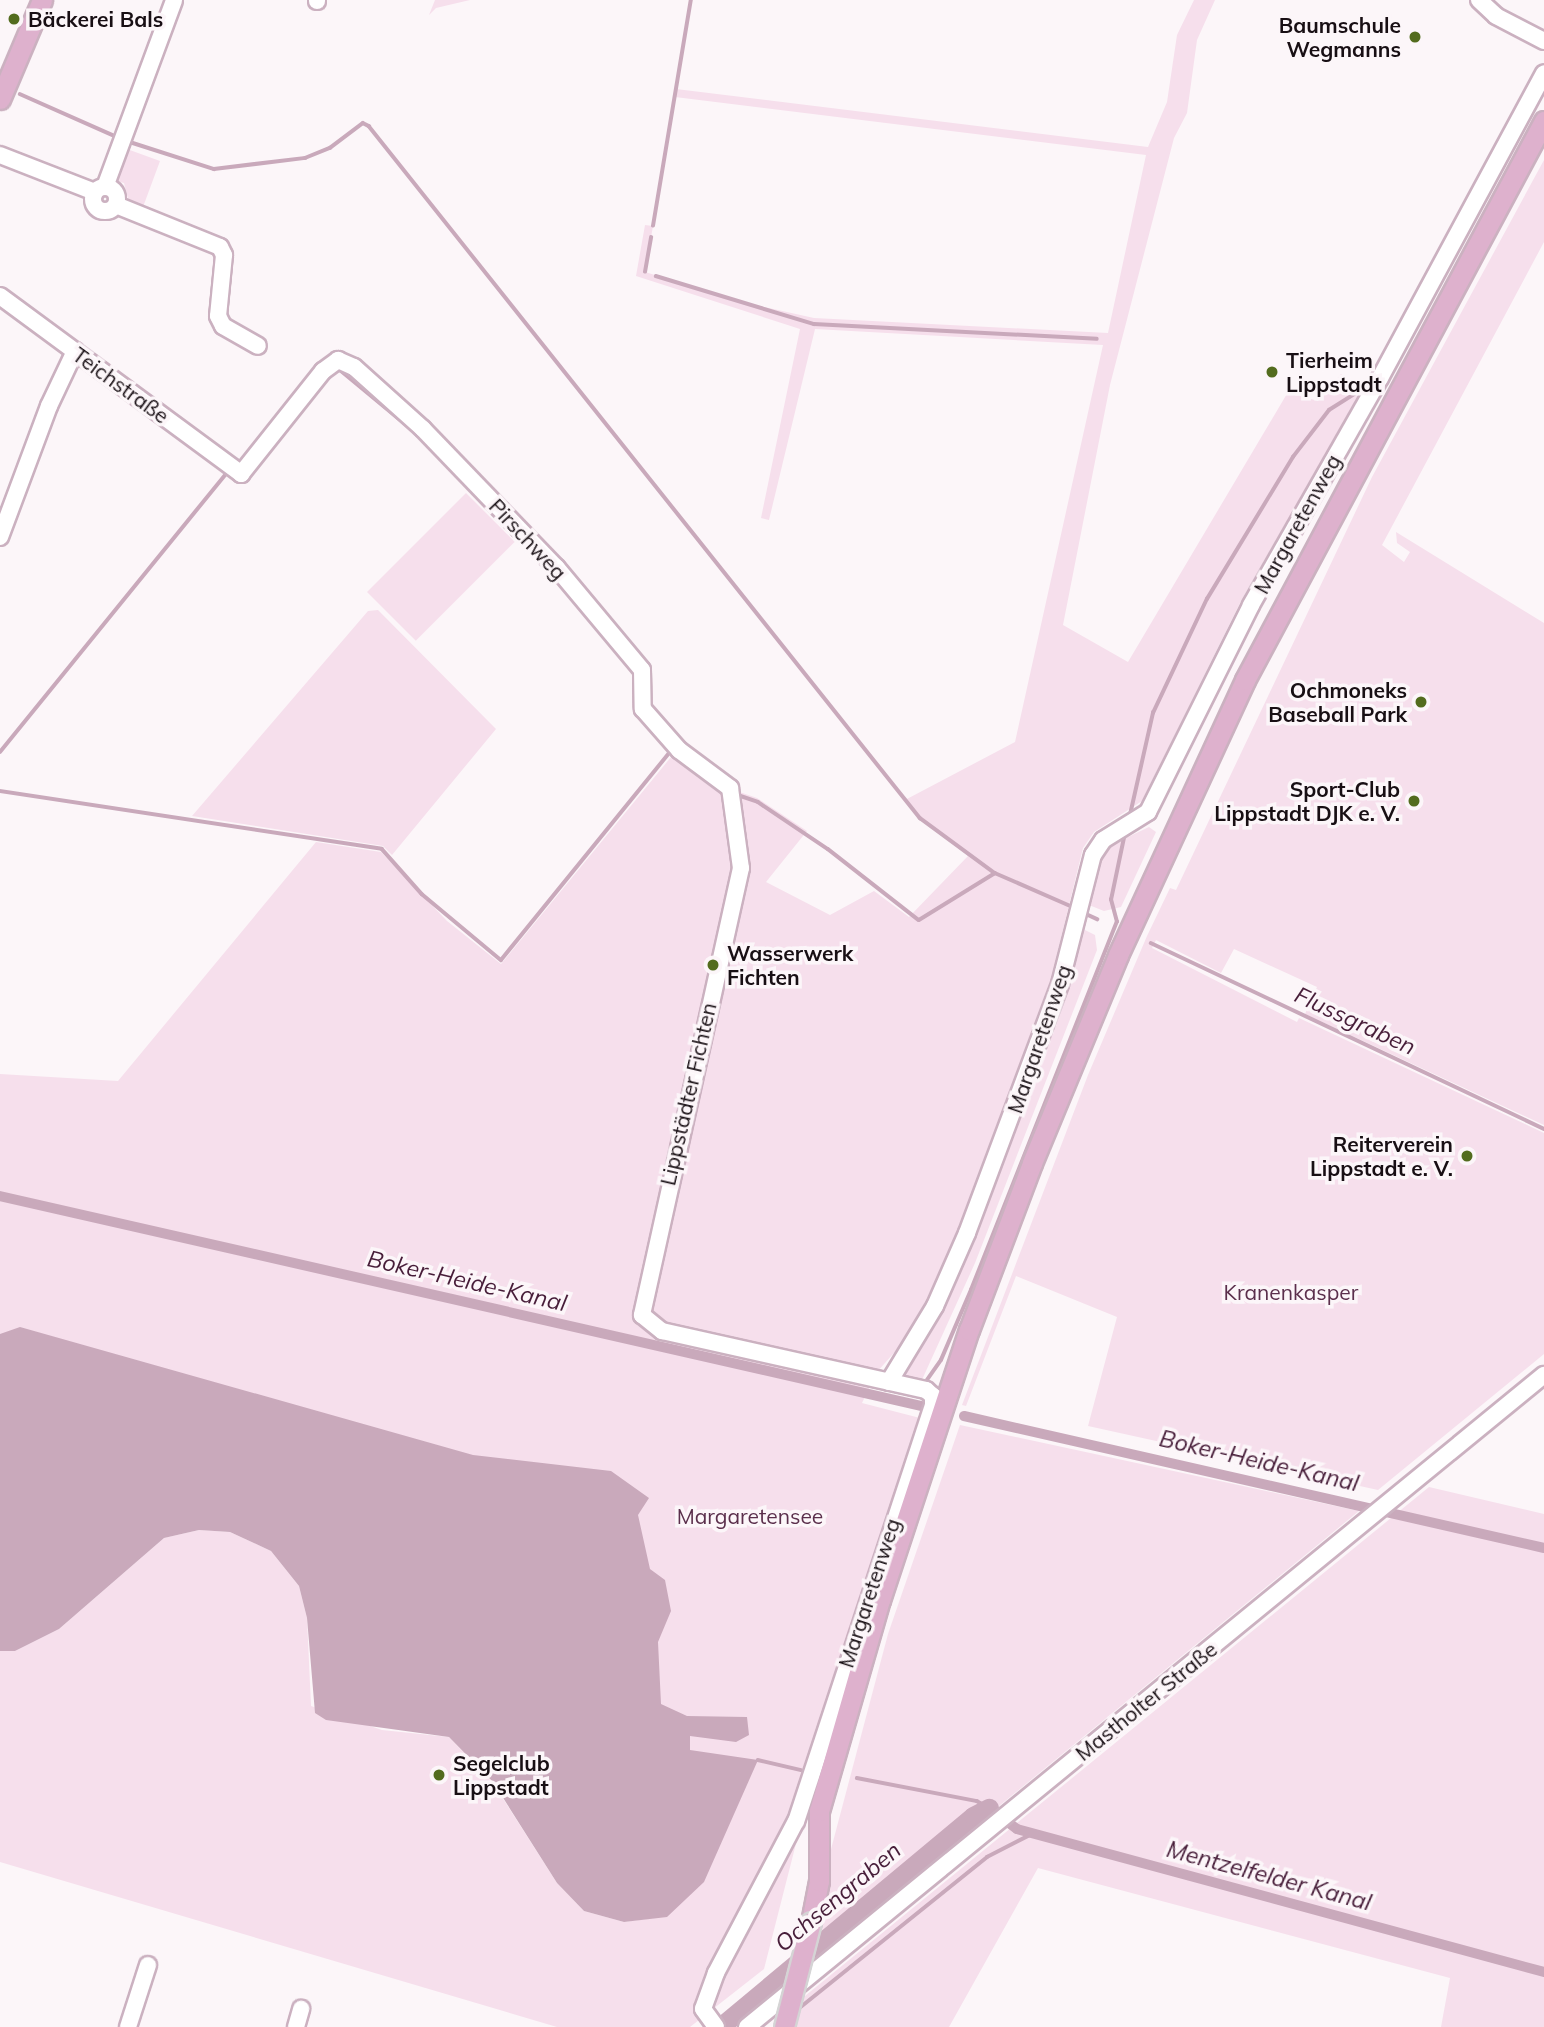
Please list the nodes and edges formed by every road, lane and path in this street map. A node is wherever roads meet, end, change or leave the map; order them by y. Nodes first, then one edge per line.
1 (42, 0) edge
2 (174, 0) edge
3 (1479, 0) edge
4 (1544, 41) edge
5 (1544, 73) edge
6 (0, 99) edge
7 (1544, 121) edge
8 (1544, 144) edge
9 (0, 155) edge
10 (100, 190) junction
11 (0, 296) edge
12 (258, 346) dead end
13 (75, 351) junction
14 (241, 474) joint
15 (0, 537) edge
16 (741, 868) joint
17 (1544, 1375) edge
18 (889, 1382) junction
19 (813, 1922) junction
20 (148, 1965) dead end
21 (301, 2008) dead end
22 (713, 2024) edge
23 (128, 2027) edge
24 (296, 2027) edge
25 (747, 2027) edge
26 (784, 2027) edge
27 (790, 2027) edge

1 - 6 main road
2 - 10 street
3 - 4 street
5 - 18 street, Margaretenweg
7 - 19 main road
8 - 19 main road
9 - 10 street
10 - 12 street
11 - 13 street, Teichstraße
13 - 14 street, Teichstraße
13 - 15 street
14 - 16 street, Pirschweg
16 - 18 street, Lippstädter Fichten
17 - 25 street, Mastholter Straße
18 - 22 street, Margaretenweg
19 - 26 main road, bridge
19 - 27 main road, bridge
20 - 23 street
21 - 24 street

